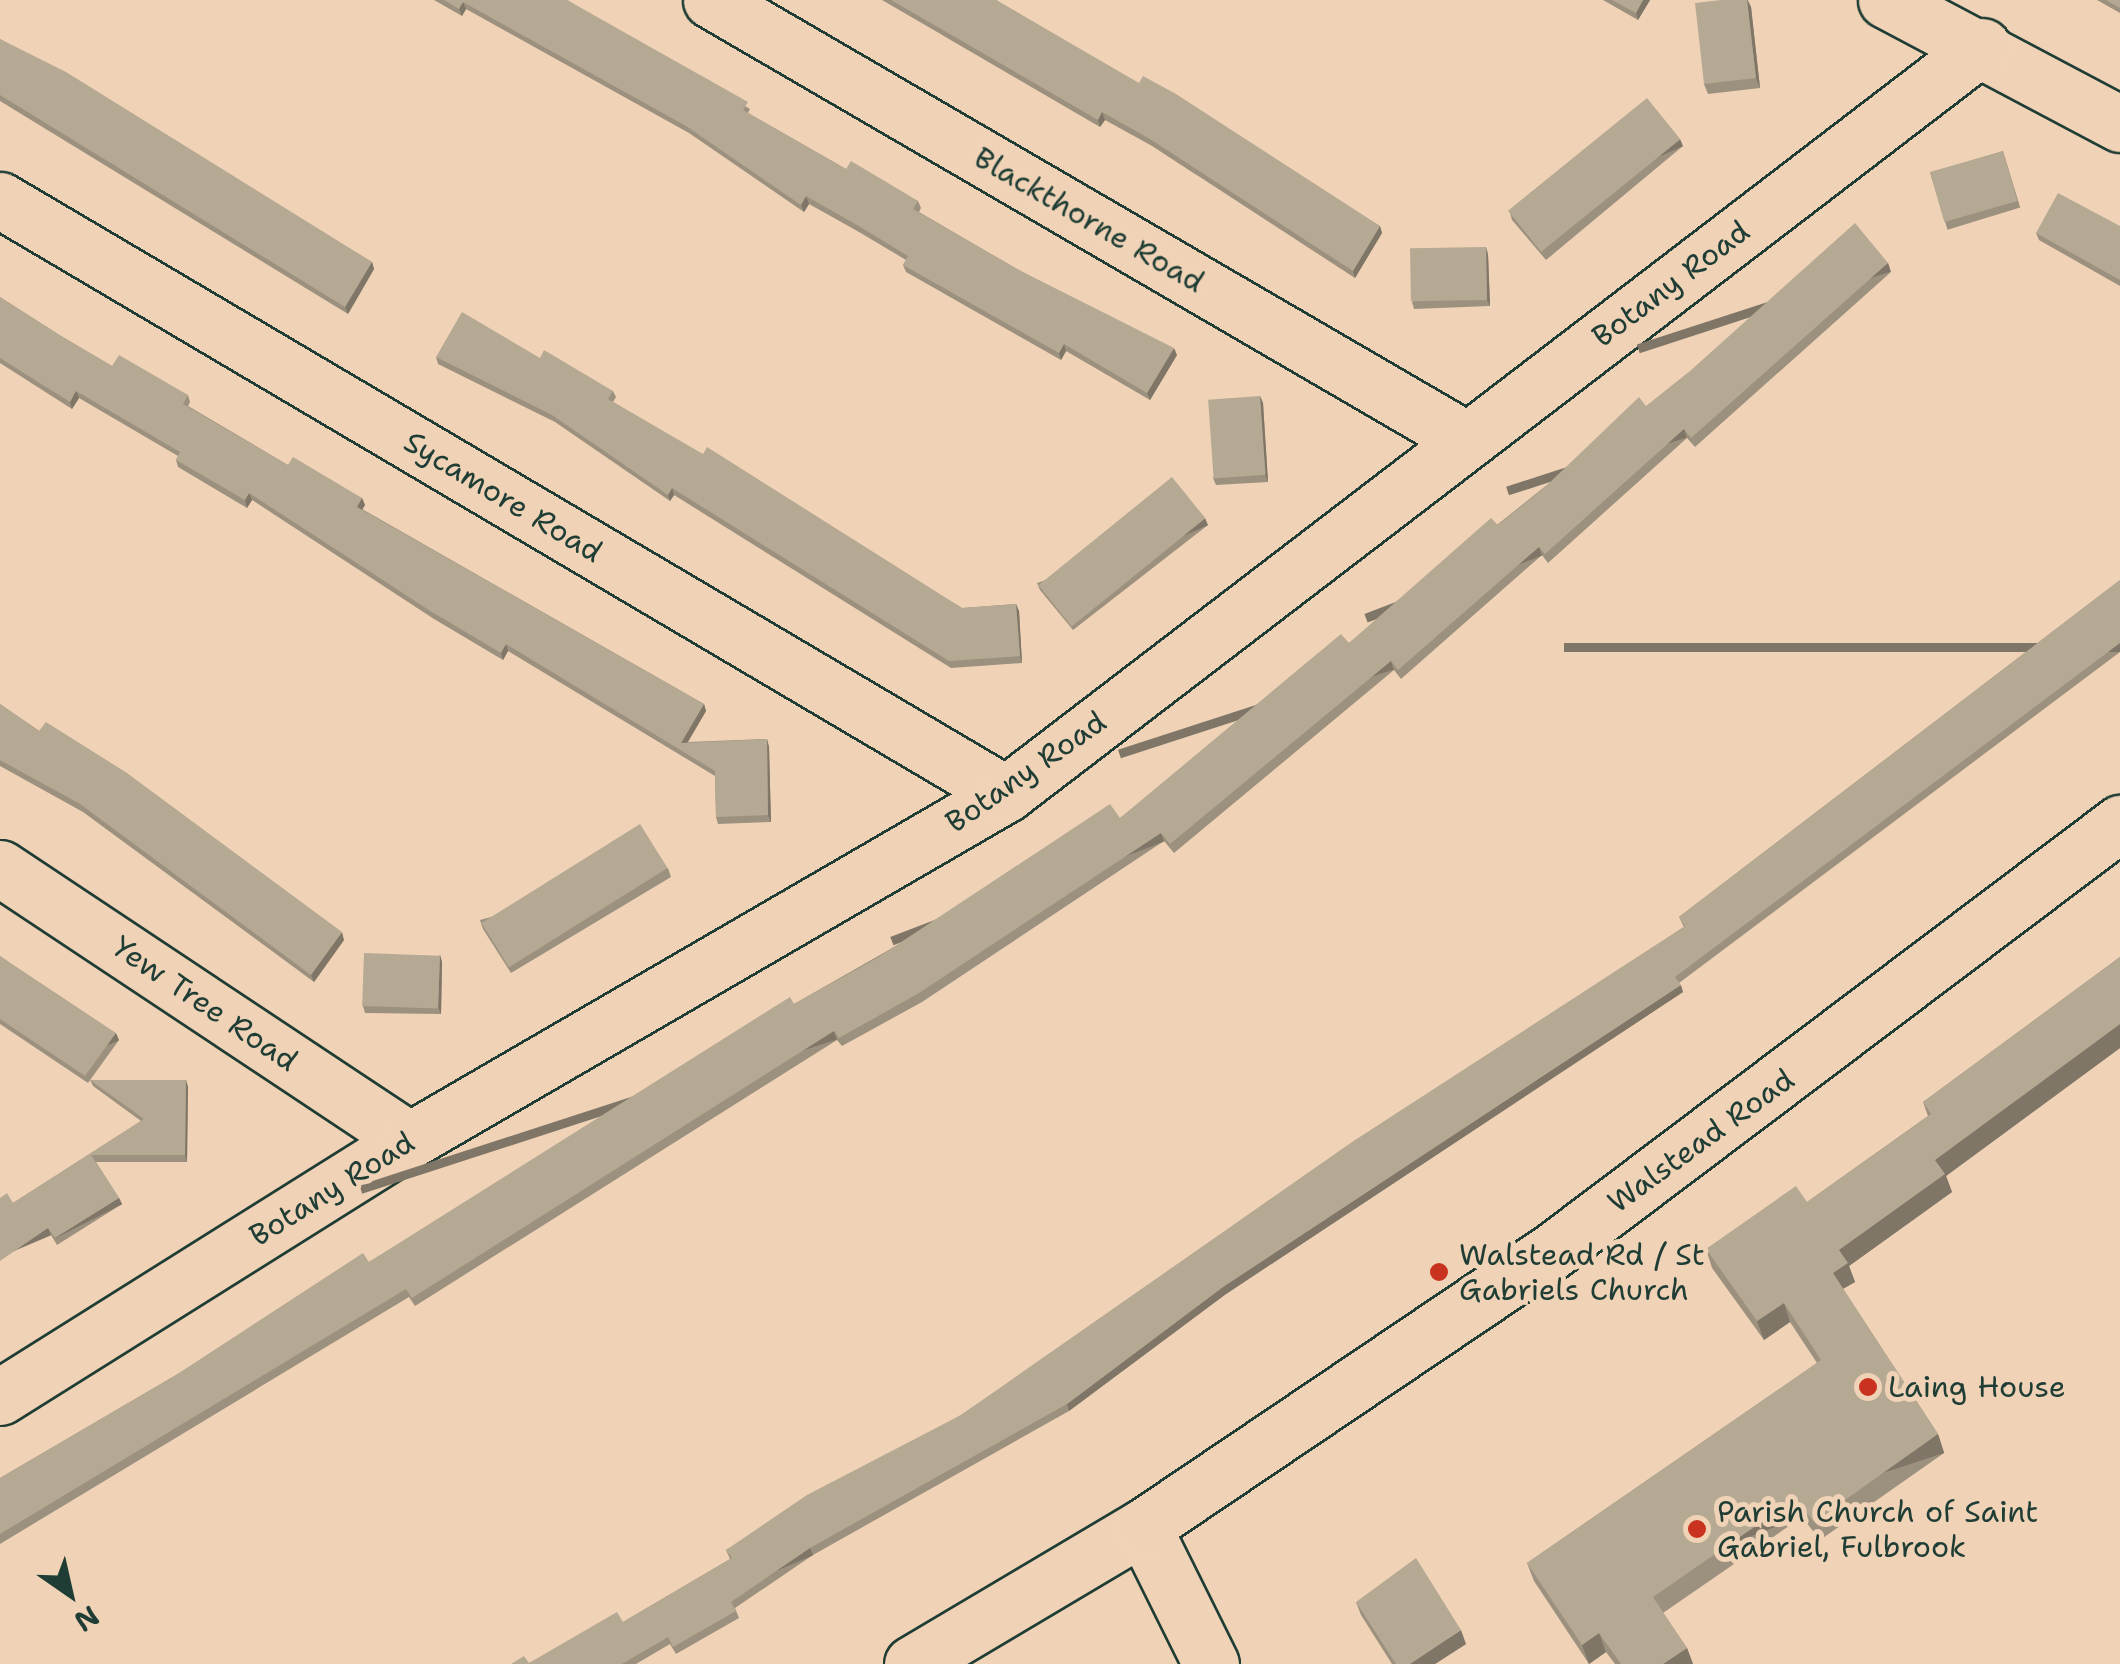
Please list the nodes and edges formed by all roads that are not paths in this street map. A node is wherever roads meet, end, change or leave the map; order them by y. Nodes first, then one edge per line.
1 (711, 0) edge
2 (1886, 0) edge
3 (1982, 46) junction
4 (2120, 124) edge
5 (0, 200) edge
6 (1467, 440) junction
7 (1006, 794) junction
8 (2120, 823) edge
9 (0, 868) edge
10 (410, 1140) junction
11 (0, 1397) edge
12 (1144, 1527) junction
13 (912, 1664) edge
14 (1211, 1664) edge

1 - 6 street, Blackthorne Road
2 - 3 street
3 - 4 street
3 - 6 street, Botany Road
5 - 7 street, Sycamore Road
6 - 7 street, Botany Road
7 - 10 street, Botany Road
8 - 12 street, Walstead Road
9 - 10 street, Yew Tree Road
10 - 11 street, Botany Road
12 - 13 street, Walstead Road
12 - 14 street

